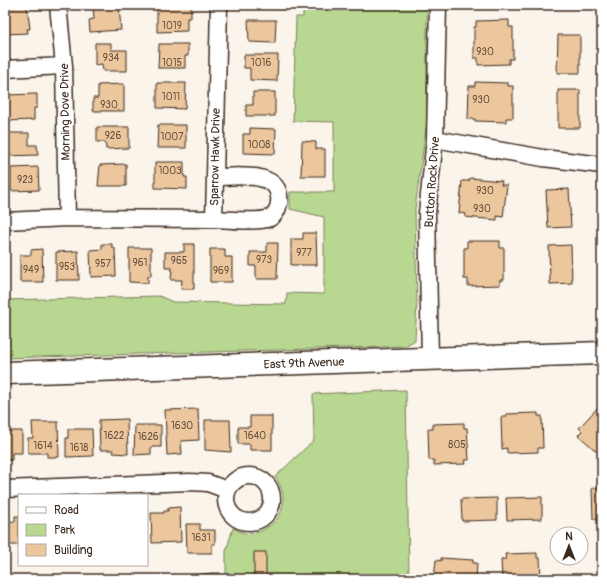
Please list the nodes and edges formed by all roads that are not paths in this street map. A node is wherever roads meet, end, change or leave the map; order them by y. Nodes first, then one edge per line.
1 (58, 5) edge
2 (219, 5) edge
3 (438, 5) edge
4 (64, 66) junction
5 (5, 69) edge
6 (435, 139) junction
7 (602, 165) edge
8 (215, 177) junction
9 (67, 218) junction
10 (214, 219) junction
11 (5, 220) edge
12 (602, 353) edge
13 (430, 358) junction
14 (5, 373) edge
15 (5, 488) edge
16 (227, 490) dead end

1 - 4 street, Morning Dove Drive
2 - 8 street, Sparrow Hawk Drive
3 - 6 street, Button Rock Drive
4 - 5 street
4 - 9 street, Morning Dove Drive
6 - 7 street
6 - 13 street, Button Rock Drive
8 - 10 street, Sparrow Hawk Drive
8 - 10 street
9 - 10 street, Sparrow Hawk Drive
9 - 11 street, Sparrow Hawk Drive
12 - 13 main road, East 9th Avenue
13 - 14 main road, East 9th Avenue
15 - 16 street

